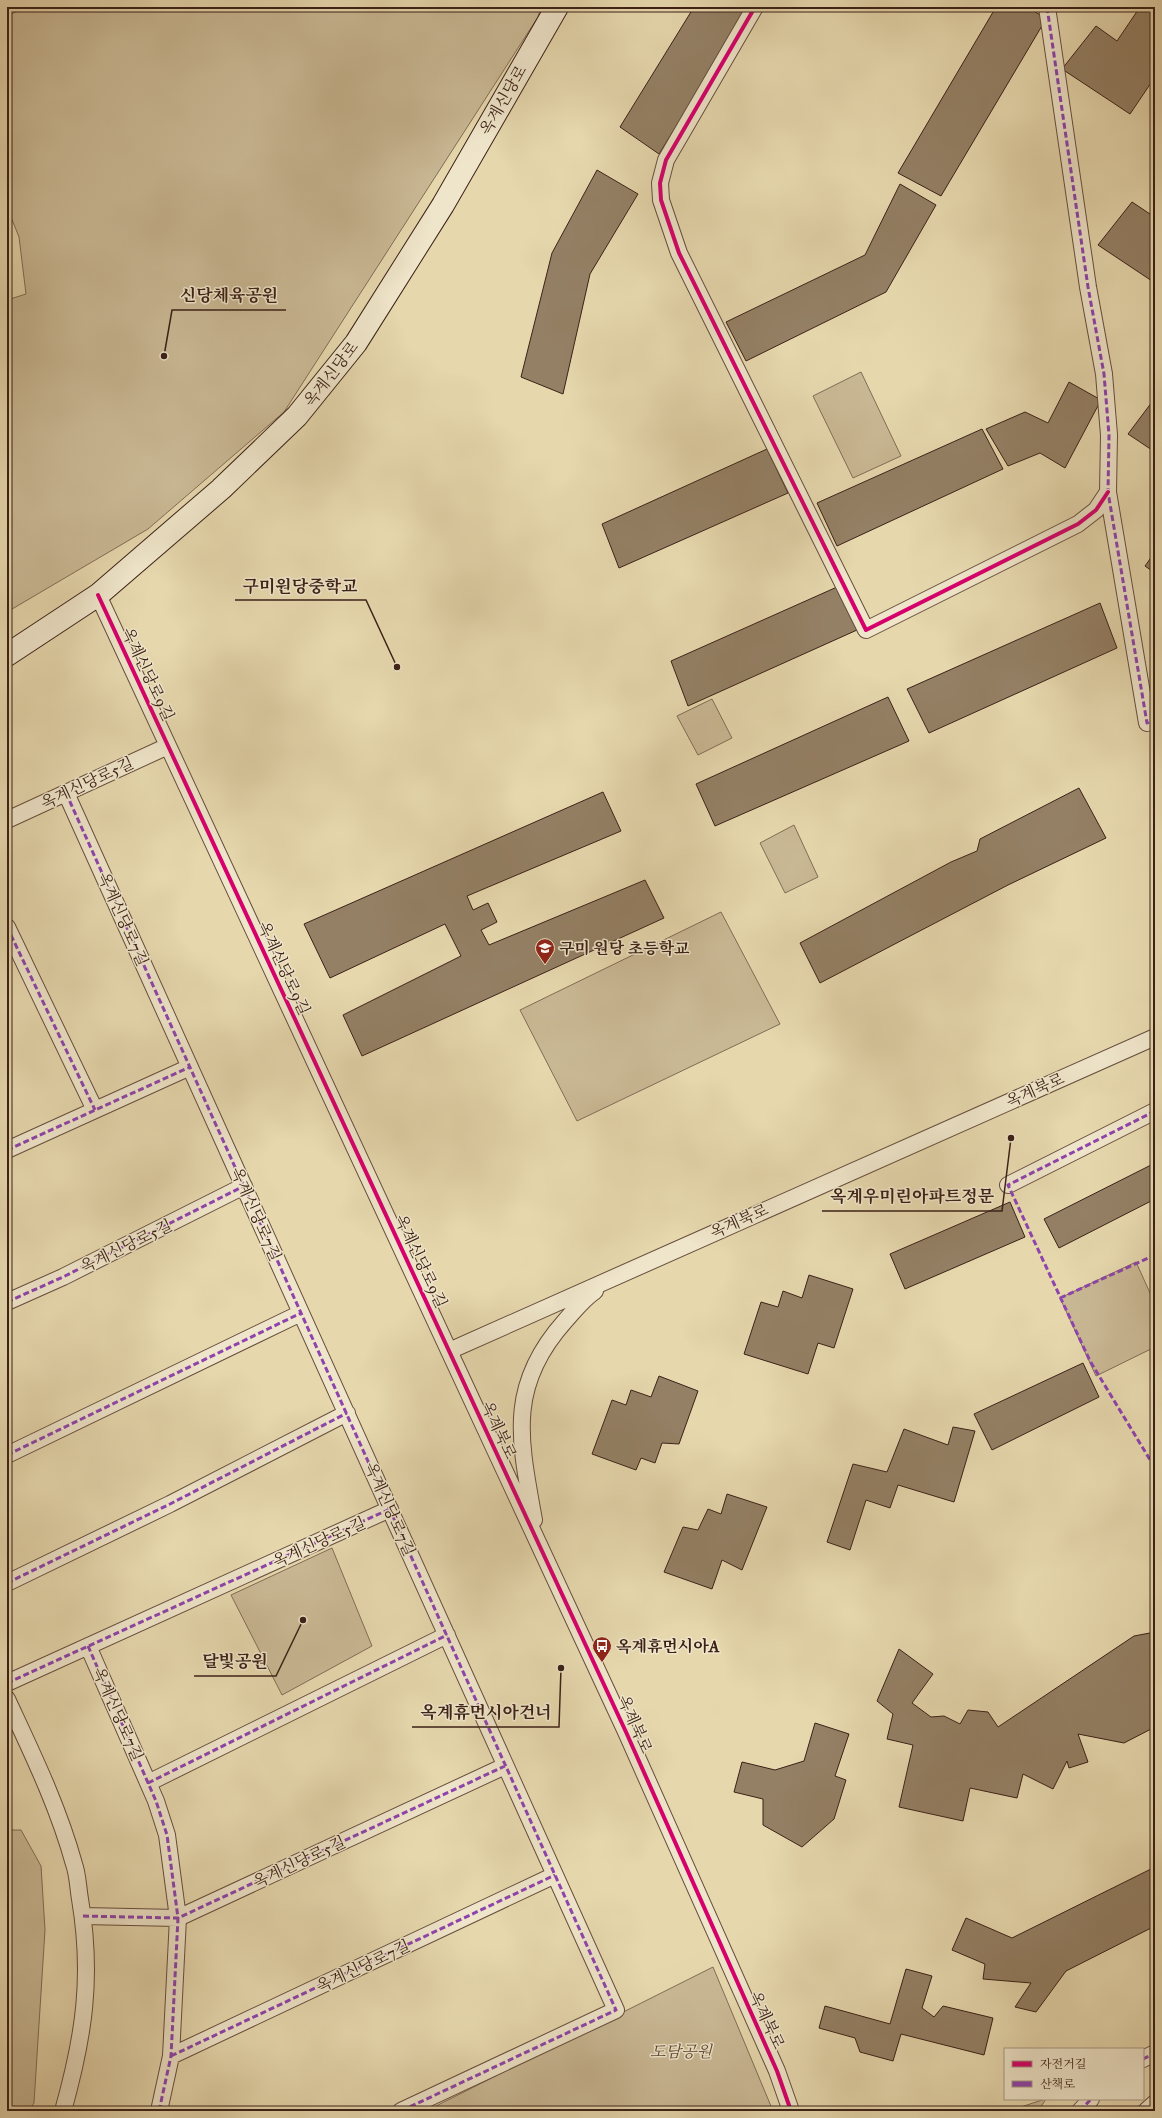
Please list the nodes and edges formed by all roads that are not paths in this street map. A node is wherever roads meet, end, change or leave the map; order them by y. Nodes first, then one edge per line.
1 (557, 7) edge
2 (755, 7) edge
3 (1047, 7) edge
4 (1108, 492) junction
5 (98, 595) junction
6 (7, 655) edge
7 (1155, 719) edge
8 (168, 746) junction
9 (66, 793) junction
10 (7, 820) edge
11 (8, 934) edge
12 (1155, 1037) edge
13 (190, 1067) junction
14 (95, 1110) junction
15 (1155, 1110) edge
16 (7, 1150) edge
17 (1008, 1185) dead end
18 (244, 1186) junction
19 (625, 1272) junction
20 (7, 1302) edge
21 (301, 1314) junction
22 (449, 1351) junction
23 (346, 1413) junction
24 (7, 1455) edge
25 (390, 1509) junction
26 (539, 1544) junction
27 (7, 1583) edge
28 (447, 1636) junction
29 (88, 1646) junction
30 (7, 1683) edge
31 (7, 1699) edge
32 (505, 1766) junction
33 (148, 1782) junction
34 (555, 1875) junction
35 (83, 1916) junction
36 (178, 1918) junction
37 (1155, 2053) edge
38 (171, 2056) junction
39 (1144, 2058) edge
40 (1090, 2100) edge
41 (1155, 2103) edge
42 (63, 2111) edge
43 (159, 2111) edge
44 (401, 2111) edge
45 (791, 2111) edge
46 (1080, 2111) edge
47 (1146, 2111) edge

1 - 5 street, 옥계신당로
2 - 4 street
3 - 4 street
4 - 7 street
5 - 6 street, 옥계신당로
5 - 8 street, 옥계신당로9길
8 - 9 street, 옥계신당로5길
8 - 22 street, 옥계신당로9길
9 - 10 street, 옥계신당로5길
9 - 13 street, 옥계신당로7길
11 - 14 street
12 - 19 street, 옥계북로
13 - 14 street
13 - 18 street, 옥계신당로7길
14 - 16 street
15 - 17 street
18 - 20 street, 옥계신당로5길
18 - 21 street, 옥계신당로7길
19 - 22 street, 옥계북로
19 - 26 street
21 - 23 street, 옥계신당로7길
21 - 24 street
22 - 26 street, 옥계북로
23 - 25 street, 옥계신당로7길
23 - 27 street
25 - 28 street, 옥계신당로7길
25 - 29 street, 옥계신당로5길
26 - 45 street, 옥계북로
28 - 32 street, 옥계신당로7길
28 - 33 street, 옥계신당로7길
29 - 30 street, 옥계신당로5길
29 - 33 street, 옥계신당로7길
31 - 35 street
32 - 34 street, 옥계신당로7길
32 - 36 street, 옥계신당로5길
33 - 36 street, 옥계신당로7길
34 - 38 street, 옥계신당로7길
34 - 44 street, 옥계신당로7길
35 - 36 street, 옥계신당로5길
35 - 42 street
36 - 38 street, 옥계신당로7길
37 - 39 street
38 - 43 street, 옥계신당로7길
40 - 46 street
41 - 47 street

